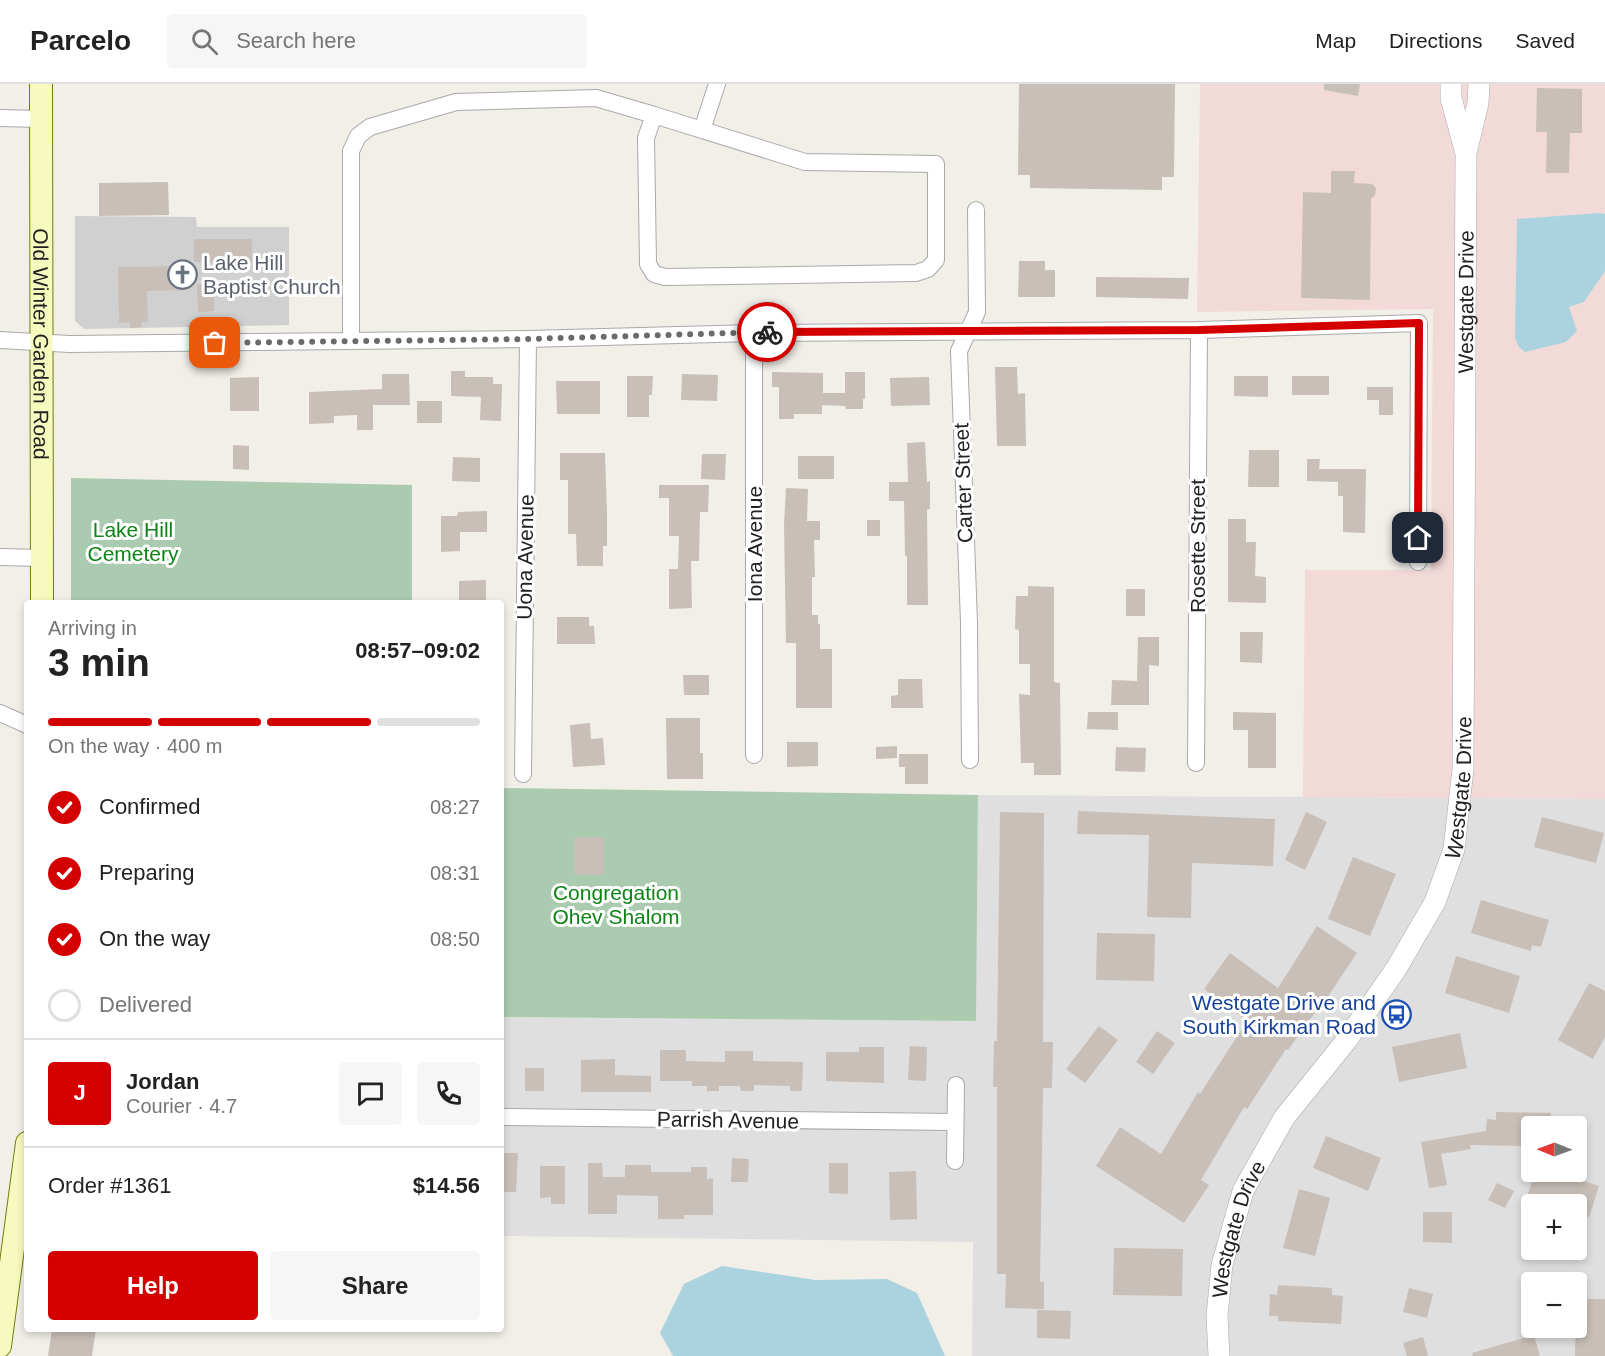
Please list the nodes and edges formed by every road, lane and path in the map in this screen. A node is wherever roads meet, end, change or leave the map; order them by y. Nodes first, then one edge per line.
1 (42, 84) edge
2 (717, 84) edge
3 (1451, 84) edge
4 (1479, 84) edge
5 (654, 115) junction
6 (0, 118) edge
7 (41, 119) junction
8 (702, 130) junction
9 (1466, 153) junction
10 (976, 210) dead end
11 (1199, 330) junction
12 (967, 331) junction
13 (754, 333) junction
14 (528, 339) junction
15 (0, 340) edge
16 (351, 341) junction
17 (43, 342) junction
18 (0, 557) edge
19 (42, 558) junction
20 (1418, 562) dead end
21 (42, 600) edge
22 (0, 713) edge
23 (24, 724) edge
24 (754, 755) dead end
25 (970, 760) dead end
26 (1196, 763) dead end
27 (523, 774) dead end
28 (956, 1085) dead end
29 (504, 1117) edge
30 (955, 1122) junction
31 (955, 1161) dead end
32 (24, 1166) edge
33 (0, 1347) edge
34 (1219, 1356) edge

1 - 7 main road, Old Winter Garden Road
2 - 8 street
3 - 9 street, Westgate Drive
4 - 9 street, Westgate Drive
5 - 8 street
5 - 8 street
5 - 16 street
6 - 7 street
7 - 17 main road, Old Winter Garden Road
9 - 34 street, Westgate Drive
10 - 12 street, Carter Street
11 - 12 street
11 - 20 street
11 - 26 street, Rosette Street
12 - 13 street
12 - 25 street, Carter Street
13 - 14 street
13 - 24 street, Iona Avenue
14 - 16 street
14 - 27 street, Uona Avenue
15 - 17 street
16 - 17 street
17 - 19 main road, Old Winter Garden Road
18 - 19 street
19 - 21 main road, Old Winter Garden Road
22 - 23 street
28 - 30 street
29 - 30 street, Parrish Avenue
30 - 31 street
32 - 33 main road

